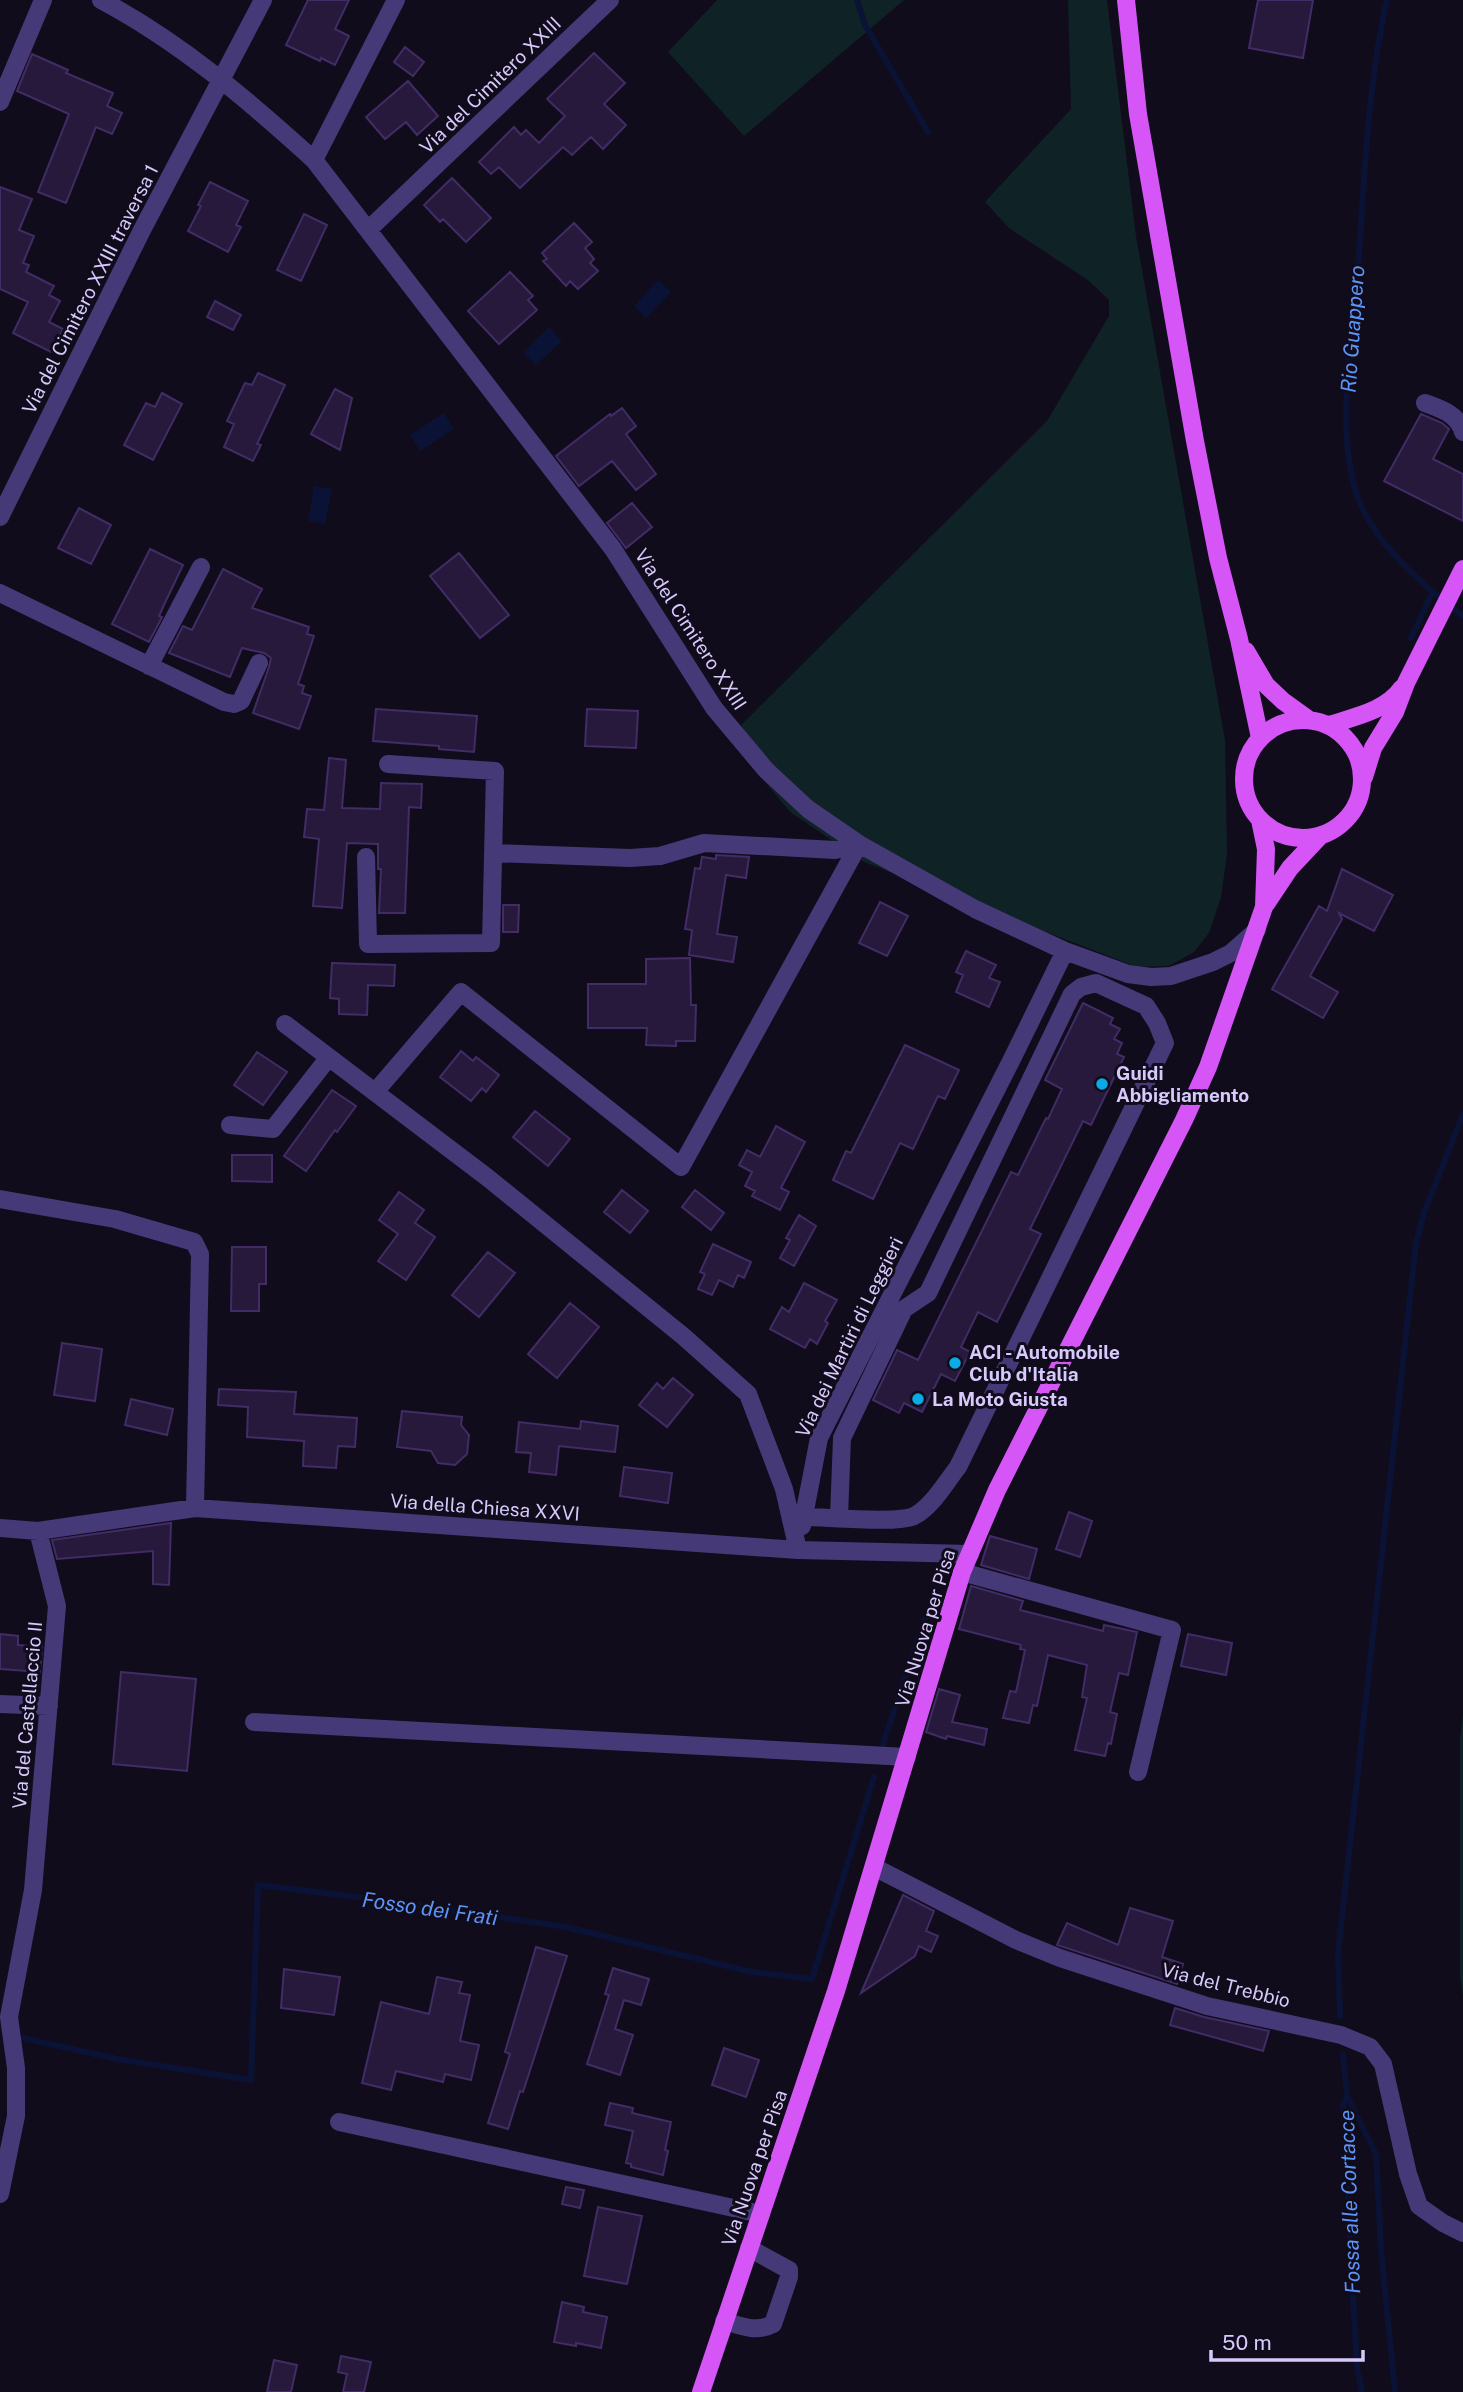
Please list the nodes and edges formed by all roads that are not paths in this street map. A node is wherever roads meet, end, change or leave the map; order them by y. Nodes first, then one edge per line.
1 (43, 0) edge
2 (101, 0) edge
3 (263, 0) edge
4 (396, 0) edge
5 (610, 0) edge
6 (1126, 0) edge
7 (221, 82) junction
8 (0, 102) edge
9 (314, 160) junction
10 (368, 230) junction
11 (1426, 402) dead end
12 (1463, 432) edge
13 (0, 517) edge
14 (201, 567) dead end
15 (1461, 574) edge
16 (0, 593) edge
17 (1239, 639) junction
18 (259, 663) dead end
19 (149, 666) junction
20 (1406, 683) junction
21 (1308, 719) junction
22 (1329, 725) junction
23 (1260, 738) junction
24 (388, 764) dead end
25 (1362, 783) junction
26 (1260, 820) junction
27 (1321, 835) junction
28 (859, 844) junction
29 (494, 853) junction
30 (366, 857) dead end
31 (1264, 907) junction
32 (1257, 930) junction
33 (1065, 951) junction
34 (285, 1024) dead end
35 (329, 1057) junction
36 (375, 1092) junction
37 (230, 1125) dead end
38 (0, 1199) edge
39 (815, 1457) junction
40 (842, 1458) junction
41 (195, 1508) junction
42 (804, 1517) junction
43 (839, 1517) junction
44 (0, 1528) edge
45 (38, 1531) junction
46 (798, 1550) junction
47 (970, 1554) junction
48 (962, 1572) junction
49 (0, 1704) edge
50 (49, 1706) junction
51 (254, 1723) dead end
52 (907, 1756) junction
53 (1138, 1772) dead end
54 (874, 1867) junction
55 (5, 2017) edge
56 (339, 2122) dead end
57 (0, 2194) edge
58 (761, 2214) junction
59 (1463, 2233) edge
60 (749, 2248) junction
61 (724, 2320) junction
62 (701, 2392) edge

1 - 8 street
2 - 7 street, Via del Cimitero XXIII
3 - 7 street, Via del Cimitero XXIII traversa 1
4 - 9 street
5 - 10 street, Via del Cimitero XXIII
6 - 17 main road
7 - 9 street, Via del Cimitero XXIII
7 - 13 street, Via del Cimitero XXIII traversa 1
9 - 10 street, Via del Cimitero XXIII
10 - 28 street, Via del Cimitero XXIII
11 - 12 street
14 - 19 street
15 - 20 main road
16 - 19 street
17 - 21 main road
17 - 23 main road
18 - 19 street
20 - 22 main road
20 - 25 main road
21 - 22 main road
21 - 23 main road
22 - 25 main road
23 - 26 main road
24 - 29 street
25 - 27 main road
26 - 27 main road
26 - 31 main road
27 - 31 main road
28 - 29 street
28 - 33 street, Via del Cimitero XXIII
28 - 36 street
29 - 30 street
31 - 32 main road, Via Nuova per Pisa
32 - 33 street, Via del Cimitero XXIII
32 - 47 main road, Via Nuova per Pisa
33 - 39 street, Via dei Martiri di Leggieri
34 - 35 street, Via dei Martiri di Leggieri
35 - 36 street, Via dei Martiri di Leggieri
35 - 37 street
36 - 46 street, Via dei Martiri di Leggieri
38 - 41 street
39 - 40 street
39 - 42 street, Via dei Martiri di Leggieri
40 - 43 street
40 - 43 street
41 - 45 street, Via della Chiesa XXVI
41 - 46 street, Via della Chiesa XXVI
42 - 43 street
42 - 46 street, Via dei Martiri di Leggieri
44 - 45 street, Via della Chiesa XXVI
45 - 50 street, Via del Castellaccio II
46 - 47 street, Via della Chiesa XXVI
47 - 48 main road, Via Nuova per Pisa
48 - 52 main road, Via Nuova per Pisa
48 - 53 street
49 - 50 street
50 - 55 street, Via del Castellaccio II
51 - 52 street
52 - 54 main road, Via Nuova per Pisa
54 - 58 main road, Via Nuova per Pisa
54 - 59 street, Via del Trebbio
55 - 57 street, Via del Castellaccio II
56 - 58 street
58 - 60 main road, Via Nuova per Pisa
60 - 61 main road, Via Nuova per Pisa
60 - 61 street
61 - 62 main road, Via Nuova per Pisa

